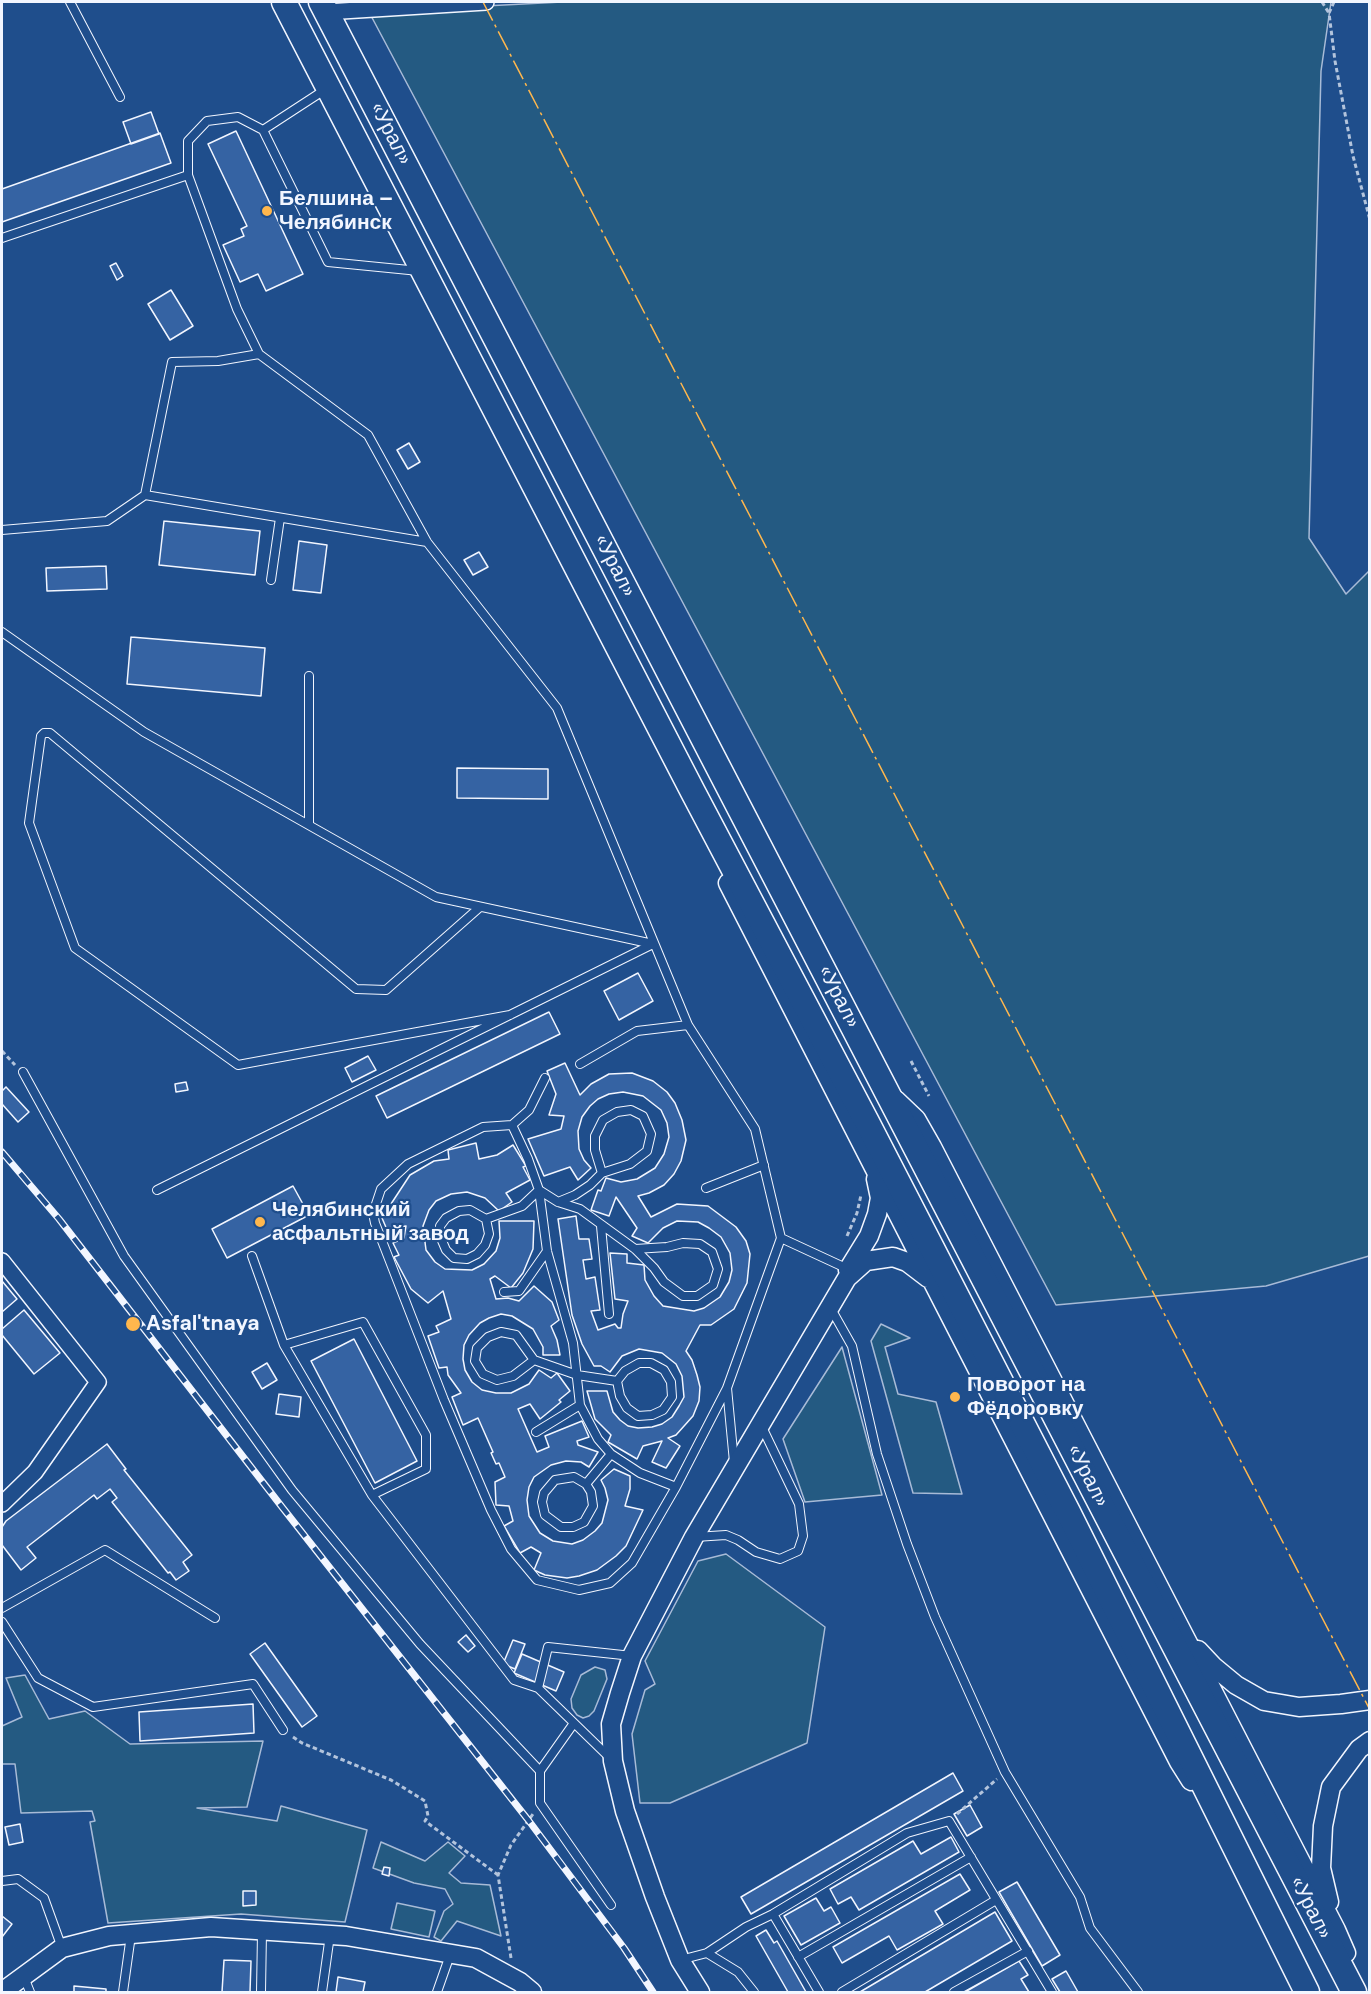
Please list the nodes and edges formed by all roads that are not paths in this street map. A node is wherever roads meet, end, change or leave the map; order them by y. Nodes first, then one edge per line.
1 (70, 2) edge
2 (284, 2) edge
3 (486, 2) edge
4 (323, 7) edge
5 (328, 88) junction
6 (120, 97) dead end
7 (263, 130) junction
8 (188, 175) junction
9 (2, 238) edge
10 (424, 271) junction
11 (259, 354) junction
12 (145, 495) junction
13 (280, 518) junction
14 (2, 530) edge
15 (427, 542) junction
16 (271, 580) dead end
17 (2, 632) edge
18 (309, 676) dead end
19 (693, 792) junction
20 (309, 825) junction
21 (480, 907) junction
22 (653, 944) junction
23 (510, 1015) junction
24 (688, 1025) junction
25 (580, 1064) dead end
26 (23, 1072) road end
27 (545, 1078) dead end
28 (886, 1090) junction
29 (512, 1125) junction
30 (864, 1146) junction
31 (764, 1165) junction
32 (602, 1173) junction
33 (706, 1188) dead end
34 (539, 1190) junction
35 (157, 1191) dead end
36 (558, 1202) junction
37 (486, 1220) junction
38 (601, 1226) junction
39 (781, 1238) junction
40 (635, 1249) junction
41 (547, 1251) junction
42 (252, 1256) dead end
43 (2, 1261) edge
44 (842, 1265) junction
45 (933, 1283) junction
46 (504, 1292) dead end
47 (829, 1306) junction
48 (609, 1314) dead end
49 (284, 1345) junction
50 (534, 1360) junction
51 (577, 1375) junction
52 (617, 1381) junction
53 (727, 1388) junction
54 (580, 1405) junction
55 (760, 1423) junction
56 (536, 1432) dead end
57 (610, 1454) junction
58 (735, 1466) junction
59 (586, 1484) junction
60 (676, 1487) junction
61 (372, 1495) junction
62 (2, 1504) edge
63 (694, 1537) junction
64 (2, 1608) edge
65 (215, 1617) dead end
66 (2, 1622) edge
67 (1181, 1631) junction
68 (632, 1656) junction
69 (538, 1688) junction
70 (1370, 1700) edge
71 (574, 1723) junction
72 (283, 1730) road end
73 (1370, 1741) edge
74 (613, 1761) junction
75 (540, 1771) junction
76 (971, 1857) junction
77 (1247, 1872) junction
78 (2, 1881) edge
79 (996, 1900) junction
80 (611, 1905) dead end
81 (773, 1914) junction
82 (262, 1930) junction
83 (1336, 1930) junction
84 (131, 1934) junction
85 (330, 1935) junction
86 (62, 1948) junction
87 (1028, 1951) junction
88 (706, 1953) junction
89 (451, 1954) junction
90 (798, 1957) junction
91 (680, 1960) junction
92 (24, 1975) junction
93 (526, 1987) edge
94 (2, 1992) edge
95 (30, 1992) edge
96 (123, 1992) edge
97 (261, 1992) edge
98 (322, 1992) edge
99 (437, 1992) edge
100 (700, 1992) edge
101 (754, 1992) edge
102 (819, 1992) edge
103 (842, 1992) edge
104 (954, 1992) edge
105 (1052, 1992) edge
106 (1138, 1992) edge
107 (1307, 1992) edge
108 (1354, 1992) edge
109 (1361, 1992) edge

1 - 6 lane
2 - 5 main road, «Урал»
3 - 4 street
4 - 28 main road, «Урал»
5 - 7 lane
5 - 10 main road, «Урал»
7 - 8 lane
7 - 10 lane
8 - 9 lane
8 - 11 lane
10 - 19 main road, «Урал»
11 - 12 lane
11 - 15 lane
12 - 13 lane
12 - 14 lane
13 - 15 lane
13 - 16 lane
15 - 22 lane
17 - 20 lane
18 - 20 lane
19 - 30 street
19 - 77 main road, «Урал»
20 - 21 lane
21 - 22 lane
21 - 23 lane
22 - 23 lane
22 - 24 lane
23 - 35 lane
24 - 25 lane
24 - 31 lane
26 - 75 lane
27 - 29 lane
28 - 67 street
28 - 108 main road, «Урал»
29 - 34 lane
29 - 60 lane
30 - 44 street
30 - 45 street
31 - 33 lane
31 - 39 lane
32 - 32 lane
32 - 36 lane
34 - 36 lane
34 - 37 lane
34 - 41 lane
36 - 38 lane
37 - 37 lane
38 - 40 lane
38 - 48 lane
39 - 44 lane
39 - 53 lane
40 - 40 lane
41 - 46 lane
41 - 51 lane
42 - 49 lane
43 - 62 street
44 - 47 street
45 - 47 street
45 - 77 street
47 - 55 street
47 - 106 lane
49 - 61 lane
49 - 61 lane
50 - 50 lane
50 - 51 lane
51 - 52 lane
51 - 54 lane
52 - 52 lane
53 - 58 lane
53 - 60 lane
54 - 56 lane
54 - 57 lane
55 - 58 street
55 - 63 lane
57 - 59 lane
57 - 60 lane
58 - 63 street
59 - 59 lane
61 - 69 lane
63 - 68 street
64 - 65 lane
66 - 72 lane
67 - 70 street
67 - 83 street
68 - 69 lane
68 - 74 street
69 - 71 lane
71 - 74 lane
71 - 75 lane
73 - 83 street
74 - 91 street
75 - 80 lane
76 - 79 lane
76 - 81 lane
76 - 90 lane
77 - 107 main road, «Урал»
78 - 86 lane
79 - 87 lane
79 - 103 lane
81 - 88 lane
81 - 90 lane
82 - 84 street
82 - 85 street
82 - 97 lane
83 - 109 street
84 - 86 street
84 - 96 lane
85 - 89 street
85 - 98 lane
86 - 92 street
87 - 104 lane
87 - 105 lane
88 - 91 lane
88 - 101 lane
89 - 93 street
89 - 99 lane
90 - 102 lane
91 - 100 street
92 - 94 street
92 - 95 lane

